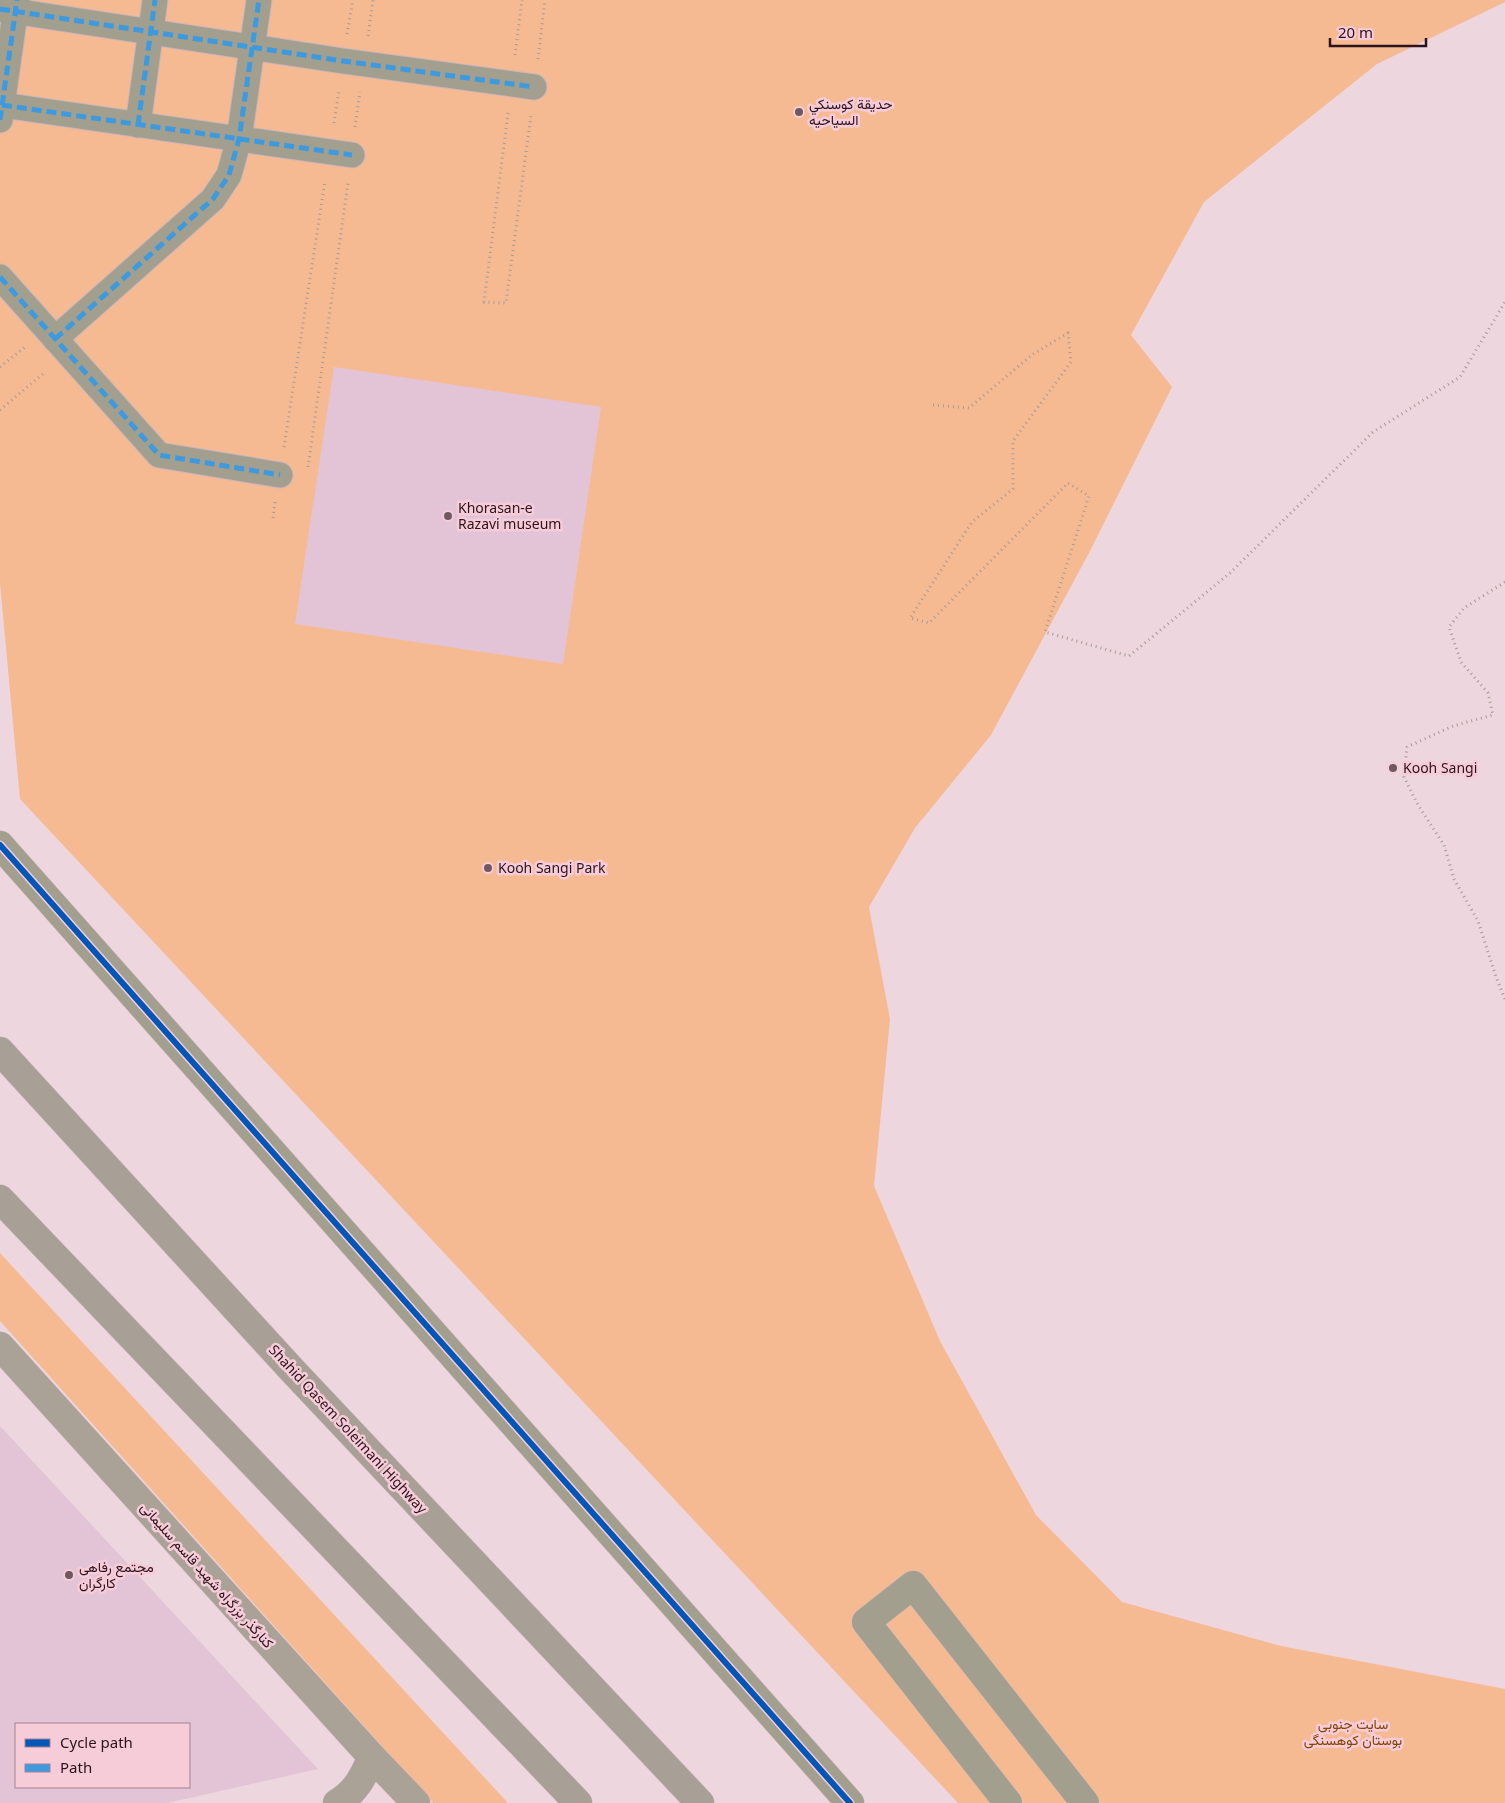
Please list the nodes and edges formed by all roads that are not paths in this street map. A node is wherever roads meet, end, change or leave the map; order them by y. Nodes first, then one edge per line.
1 (155, 0) edge
2 (259, 0) edge
3 (11, 7) edge
4 (151, 32) junction
5 (252, 48) junction
6 (523, 85) road end
7 (1, 113) edge
8 (138, 125) junction
9 (239, 139) junction
10 (340, 154) road end
11 (0, 277) edge
12 (61, 346) junction
13 (280, 475) road end
14 (0, 845) edge
15 (0, 1051) edge
16 (0, 1199) edge
17 (0, 1346) edge
18 (372, 1757) junction
19 (337, 1803) edge
20 (416, 1803) edge
21 (578, 1803) edge
22 (700, 1803) edge
23 (850, 1803) edge
24 (1008, 1803) edge
25 (1085, 1803) edge

1 - 4 street
2 - 5 street
3 - 4 street
3 - 7 street
4 - 5 street
4 - 8 street
5 - 6 street
5 - 9 street
7 - 8 street
8 - 9 street
9 - 10 street
9 - 12 street
11 - 12 street
12 - 13 street
14 - 23 street
15 - 22 highway, Shahid Qasem Soleimani Highway
16 - 21 highway
17 - 18 main road, کنارگذر بزرگراه شهید قاسم سلیمانی
18 - 19 main road
18 - 20 main road, کنارگذر بزرگراه شهید قاسم سلیمانی
24 - 25 street

